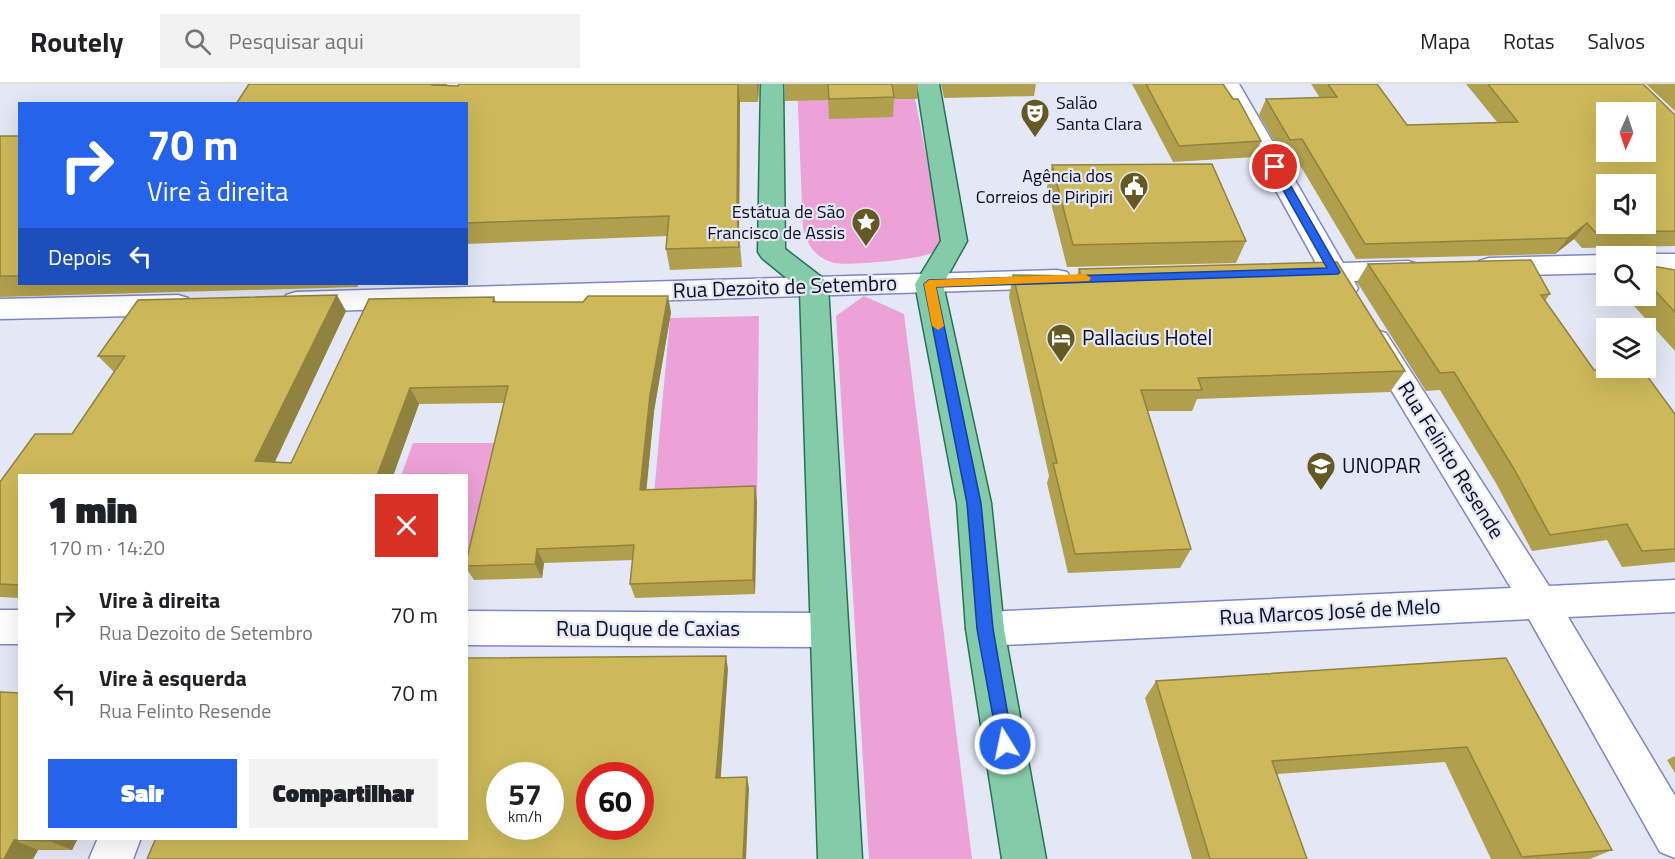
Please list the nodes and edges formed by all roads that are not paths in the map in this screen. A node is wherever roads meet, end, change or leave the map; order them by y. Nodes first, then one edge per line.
1 (772, 84) edge
2 (928, 84) edge
3 (1227, 84) edge
4 (1675, 262) edge
5 (1656, 263) edge
6 (1596, 264) edge
7 (1464, 268) edge
8 (1429, 269) edge
9 (1334, 272) junction
10 (1276, 273) edge
11 (1078, 278) edge
12 (929, 284) junction
13 (814, 286) junction
14 (373, 292) edge
15 (274, 303) edge
16 (202, 304) edge
17 (0, 309) edge
18 (354, 331) edge
19 (1675, 596) edge
20 (1539, 602) junction
21 (0, 627) edge
22 (18, 627) edge
23 (468, 628) edge
24 (985, 629) junction
25 (829, 630) junction
26 (1675, 837) edge
27 (119, 840) edge
28 (111, 859) edge
29 (840, 859) edge
30 (1024, 859) edge

1 - 13 main road
2 - 12 main road
3 - 9 street, Rua Felinto Resende
4 - 5 street
6 - 7 street
8 - 9 street
9 - 10 street
9 - 20 street, Rua Felinto Resende
11 - 12 street, Rua Dezoito de Setembro
12 - 13 street, Rua Dezoito de Setembro
12 - 24 main road
13 - 14 street, Rua Dezoito de Setembro
13 - 25 main road
14 - 15 street, Rua Dezoito de Setembro
14 - 18 street
16 - 17 street
19 - 20 street, Rua Marcos José de Melo
20 - 24 street, Rua Marcos José de Melo
20 - 26 street, Rua Felinto Resende
21 - 22 street
23 - 25 street, Rua Duque de Caxias
24 - 30 main road
25 - 29 main road
27 - 28 street

